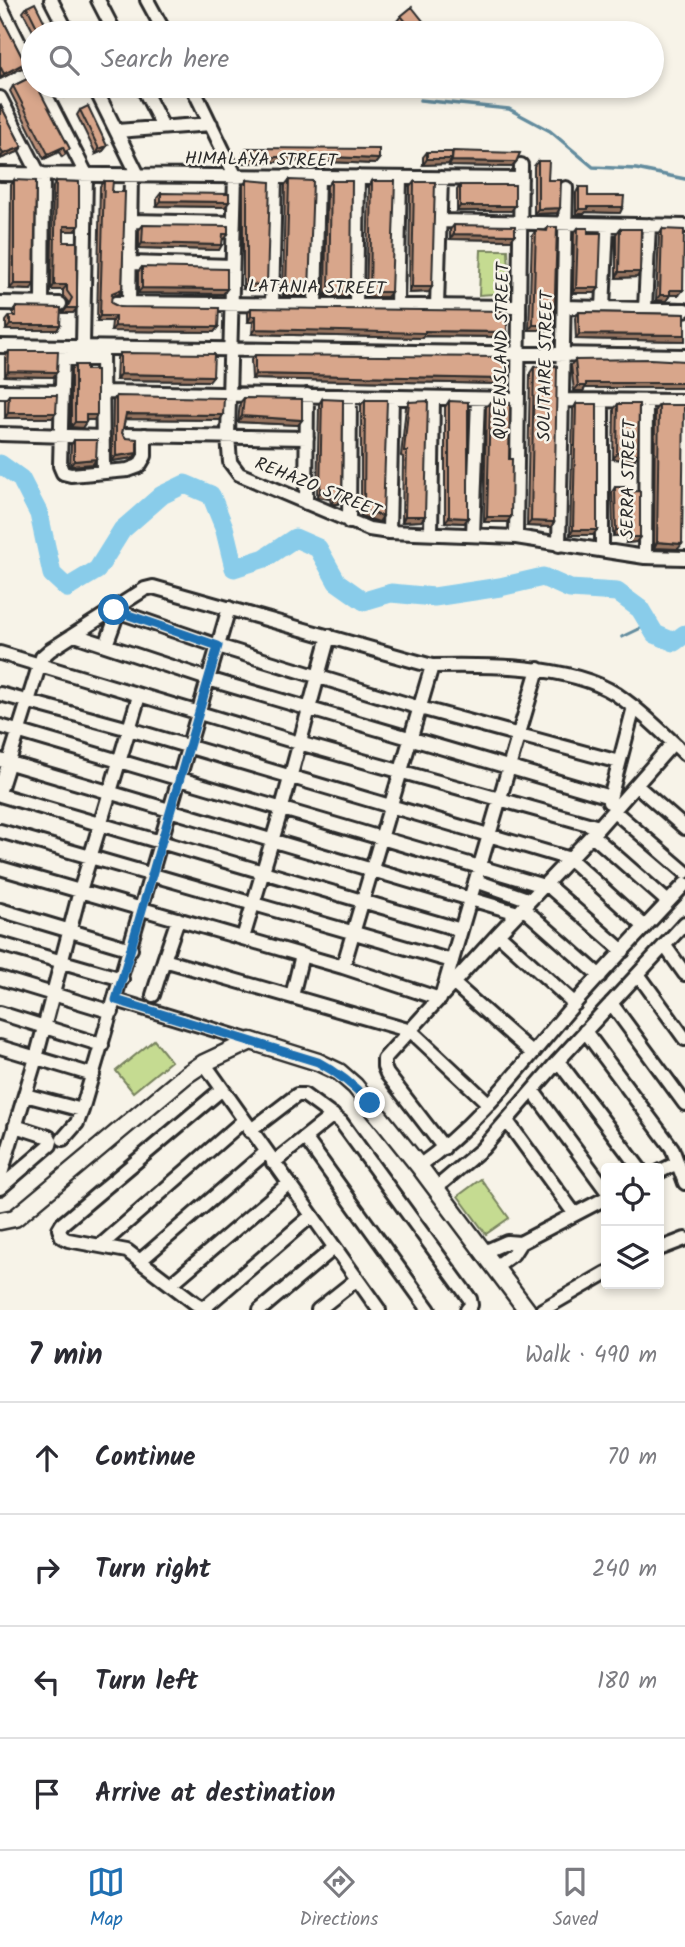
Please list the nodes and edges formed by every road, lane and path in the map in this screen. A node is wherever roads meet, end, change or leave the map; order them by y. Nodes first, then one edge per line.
1 (51, 0) edge
2 (98, 0) edge
3 (147, 0) edge
4 (0, 5) edge
5 (62, 21) edge
6 (109, 21) edge
7 (158, 21) edge
8 (21, 47) edge
9 (0, 98) edge
10 (47, 98) edge
11 (100, 98) edge
12 (148, 98) edge
13 (198, 98) edge
14 (211, 124) junction
15 (163, 127) junction
16 (117, 131) junction
17 (521, 165) dead end
18 (0, 174) edge
19 (41, 174) junction
20 (86, 174) junction
21 (134, 175) junction
22 (234, 175) junction
23 (275, 177) junction
24 (318, 177) junction
25 (358, 177) junction
26 (400, 178) junction
27 (441, 178) junction
28 (521, 179) junction
29 (0, 183) edge
30 (566, 188) dead end
31 (131, 221) junction
32 (440, 221) junction
33 (233, 223) junction
34 (520, 224) junction
35 (565, 224) junction
36 (607, 225) junction
37 (649, 225) junction
38 (685, 226) edge
39 (130, 263) junction
40 (232, 266) junction
41 (0, 303) edge
42 (42, 304) junction
43 (60, 304) dead end
44 (231, 304) junction
45 (272, 304) junction
46 (685, 304) edge
47 (315, 305) junction
48 (356, 305) junction
49 (397, 306) junction
50 (437, 306) junction
51 (519, 307) junction
52 (564, 307) junction
53 (603, 308) junction
54 (645, 309) junction
55 (685, 310) edge
56 (0, 346) edge
57 (83, 347) junction
58 (229, 350) junction
59 (518, 352) junction
60 (63, 353) junction
61 (563, 353) junction
62 (102, 354) junction
63 (685, 355) edge
64 (0, 391) edge
65 (62, 392) junction
66 (102, 392) junction
67 (229, 394) junction
68 (307, 396) junction
69 (350, 396) junction
70 (392, 397) junction
71 (433, 398) junction
72 (478, 399) junction
73 (518, 400) junction
74 (562, 400) junction
75 (602, 401) junction
76 (646, 401) junction
77 (685, 401) edge
78 (0, 434) edge
79 (126, 435) edge
80 (145, 435) junction
81 (60, 436) junction
82 (228, 436) junction
83 (103, 437) junction
84 (307, 438) junction
85 (103, 472) junction
86 (306, 503) junction
87 (349, 522) junction
88 (389, 532) junction
89 (431, 534) junction
90 (473, 535) junction
91 (516, 537) junction
92 (559, 545) junction
93 (602, 550) junction
94 (645, 557) junction
95 (685, 558) edge
96 (229, 608) junction
97 (116, 611) junction
98 (75, 635) junction
99 (329, 636) junction
100 (106, 645) junction
101 (218, 646) junction
102 (0, 653) edge
103 (39, 665) junction
104 (432, 666) junction
105 (538, 669) junction
106 (318, 677) junction
107 (208, 679) junction
108 (0, 694) edge
109 (139, 696) junction
110 (28, 702) junction
111 (420, 708) junction
112 (634, 708) junction
113 (309, 709) junction
114 (199, 713) junction
115 (0, 726) edge
116 (130, 729) junction
117 (19, 732) junction
118 (519, 736) junction
119 (411, 740) junction
120 (299, 743) junction
121 (673, 743) junction
122 (189, 748) junction
123 (685, 754) edge
124 (4, 761) edge
125 (619, 762) junction
126 (119, 763) junction
127 (510, 768) junction
128 (402, 773) junction
129 (291, 777) junction
130 (180, 779) junction
131 (636, 785) junction
132 (110, 792) junction
133 (0, 793) edge
134 (610, 797) junction
135 (500, 800) junction
136 (392, 807) junction
137 (171, 811) junction
138 (281, 811) junction
139 (603, 823) junction
140 (100, 824) junction
141 (685, 828) edge
142 (0, 831) edge
143 (491, 834) junction
144 (382, 839) junction
145 (272, 841) junction
146 (162, 843) junction
147 (90, 856) junction
148 (570, 859) junction
149 (480, 867) junction
150 (0, 868) edge
151 (373, 870) junction
152 (685, 872) edge
153 (262, 873) junction
154 (152, 876) junction
155 (476, 881) junction
156 (685, 884) edge
157 (545, 885) junction
158 (80, 891) junction
159 (470, 898) junction
160 (363, 902) junction
161 (668, 902) junction
162 (253, 903) junction
163 (524, 907) junction
164 (142, 908) junction
165 (0, 910) edge
166 (178, 919) junction
167 (685, 923) edge
168 (645, 927) junction
169 (461, 930) junction
170 (69, 931) junction
171 (353, 934) junction
172 (498, 934) junction
173 (243, 938) junction
174 (0, 944) edge
175 (665, 946) junction
176 (131, 948) junction
177 (623, 951) junction
178 (302, 955) junction
179 (164, 960) junction
180 (452, 961) junction
181 (61, 962) junction
182 (344, 967) junction
183 (638, 974) junction
184 (685, 974) edge
185 (600, 976) junction
186 (0, 978) edge
187 (122, 979) junction
188 (453, 984) junction
189 (53, 995) junction
190 (153, 995) dead end
191 (292, 996) junction
192 (441, 998) junction
193 (611, 1003) junction
194 (575, 1004) junction
195 (114, 1006) junction
196 (0, 1013) edge
197 (45, 1026) junction
198 (411, 1031) junction
199 (585, 1031) junction
200 (685, 1038) edge
201 (251, 1041) junction
202 (102, 1045) junction
203 (0, 1047) edge
204 (532, 1053) junction
205 (36, 1058) junction
206 (558, 1061) junction
207 (204, 1063) junction
208 (93, 1075) junction
209 (221, 1090) junction
210 (533, 1091) junction
211 (25, 1095) junction
212 (489, 1104) junction
213 (685, 1104) edge
214 (82, 1110) junction
215 (333, 1115) junction
216 (507, 1121) junction
217 (15, 1126) junction
218 (246, 1126) junction
219 (305, 1138) junction
220 (63, 1139) dead end
221 (444, 1148) junction
222 (269, 1158) junction
223 (635, 1163) edge
224 (677, 1163) junction
225 (419, 1166) junction
226 (664, 1170) edge
227 (0, 1177) edge
228 (443, 1182) dead end
229 (601, 1183) edge
230 (685, 1183) edge
231 (288, 1184) junction
232 (0, 1188) edge
233 (601, 1200) edge
234 (574, 1213) junction
235 (311, 1216) junction
236 (0, 1222) edge
237 (685, 1239) edge
238 (520, 1244) junction
239 (100, 1246) junction
240 (664, 1247) edge
241 (334, 1248) junction
242 (484, 1252) junction
243 (141, 1260) junction
244 (495, 1267) junction
245 (601, 1276) edge
246 (357, 1279) junction
247 (171, 1284) junction
248 (205, 1309) edge
249 (260, 1310) edge
250 (318, 1310) edge
251 (379, 1310) edge
252 (429, 1310) edge
253 (467, 1310) edge
254 (527, 1310) edge
255 (542, 1310) edge

1 - 5 street
2 - 6 street
3 - 7 street
4 - 8 street
9 - 19 street
10 - 20 street
11 - 16 street
12 - 15 street
13 - 14 street
14 - 15 street
14 - 22 street
15 - 16 street
16 - 21 street
17 - 28 street, QUEENSLAND STREET
18 - 19 street, HIMALAYA STREET
18 - 29 street
19 - 20 street, HIMALAYA STREET
19 - 42 street
20 - 21 street, HIMALAYA STREET
20 - 57 street
21 - 22 street, HIMALAYA STREET
21 - 31 street
22 - 23 street, HIMALAYA STREET
22 - 33 street, REHAZO STREET
23 - 24 street, HIMALAYA STREET
23 - 45 street
24 - 25 street, HIMALAYA STREET
24 - 47 street
25 - 26 street, HIMALAYA STREET
25 - 48 street
26 - 27 street, HIMALAYA STREET
26 - 49 street
27 - 28 street, HIMALAYA STREET
27 - 32 street
28 - 34 street, QUEENSLAND STREET
30 - 35 street, SOLITAIRE STREET
31 - 33 street
31 - 39 street
32 - 34 street
32 - 50 street
33 - 40 street, REHAZO STREET
34 - 35 street
34 - 51 street, QUEENSLAND STREET
35 - 36 street
35 - 52 street, SOLITAIRE STREET
36 - 37 street
36 - 53 street
37 - 38 street
37 - 54 street
39 - 40 street
39 - 44 street, LATANIA STREET
40 - 44 street, REHAZO STREET
41 - 42 street
42 - 43 street
44 - 45 street, LATANIA STREET
44 - 58 street, REHAZO STREET
45 - 47 street, LATANIA STREET
46 - 55 street
47 - 48 street, LATANIA STREET
48 - 49 street, LATANIA STREET
49 - 50 street, LATANIA STREET
50 - 51 street, LATANIA STREET
51 - 59 street, QUEENSLAND STREET
52 - 53 street
52 - 61 street, SOLITAIRE STREET
53 - 54 street
54 - 55 street
56 - 60 street
57 - 60 street
57 - 62 street
58 - 59 street
58 - 62 street
58 - 67 street, REHAZO STREET
59 - 61 street
59 - 73 street, QUEENSLAND STREET
60 - 62 street
60 - 65 street
61 - 63 street
61 - 74 street, SOLITAIRE STREET
62 - 66 street
64 - 65 street
65 - 81 street
66 - 67 street
66 - 83 street
67 - 68 street
67 - 82 street, REHAZO STREET
68 - 69 street
68 - 84 street
69 - 70 street
69 - 87 street
70 - 71 street
70 - 88 street
71 - 72 street
71 - 89 street
72 - 73 street
72 - 90 street
73 - 91 street, QUEENSLAND STREET
74 - 75 street
74 - 92 street, SOLITAIRE STREET
75 - 76 street
75 - 93 street
76 - 77 street
76 - 94 street, SERRA STREET
78 - 81 street
79 - 80 street
80 - 82 street
80 - 85 street
81 - 83 street
81 - 85 street
82 - 84 street
82 - 86 street, REHAZO STREET
83 - 85 street
84 - 86 street
86 - 87 street, REHAZO STREET
87 - 88 street, REHAZO STREET
88 - 89 street, REHAZO STREET
89 - 90 street, REHAZO STREET
90 - 91 street, REHAZO STREET
91 - 92 street, REHAZO STREET
92 - 93 street, REHAZO STREET
93 - 94 street, REHAZO STREET
94 - 95 street, REHAZO STREET
96 - 97 street
96 - 99 street
96 - 101 street
97 - 98 street
97 - 100 street
97 - 101 street
98 - 100 street
98 - 103 street
99 - 104 street
99 - 106 street
100 - 107 street
101 - 106 street
101 - 107 street
102 - 103 street
103 - 109 street
103 - 110 street
104 - 105 street
104 - 111 street
105 - 112 street
105 - 118 street
106 - 111 street
106 - 113 street
107 - 113 street
107 - 114 street
108 - 110 street
109 - 114 street
109 - 116 street
110 - 116 street
110 - 117 street
111 - 118 street
111 - 119 street
112 - 121 street
112 - 125 street
113 - 119 street
113 - 120 street
114 - 120 street
114 - 122 street
115 - 117 street
116 - 122 street
116 - 126 street
117 - 124 street
117 - 126 street
118 - 125 street
118 - 127 street
119 - 127 street
119 - 128 street
120 - 128 street
120 - 129 street
121 - 123 street
121 - 131 street
122 - 129 street
122 - 130 street
124 - 132 street
124 - 133 street
125 - 134 street
126 - 130 street
126 - 132 street
127 - 134 street
127 - 135 street
128 - 135 street
128 - 136 street
129 - 136 street
129 - 138 street
130 - 137 street
130 - 138 street
131 - 139 street
131 - 141 street
132 - 137 street
132 - 140 street
133 - 140 street
134 - 139 street
135 - 139 street
135 - 143 street
136 - 143 street
136 - 144 street
137 - 145 street
137 - 146 street
138 - 144 street
138 - 145 street
139 - 148 street
139 - 152 street
139 - 161 street
140 - 146 street
140 - 147 street
142 - 147 street
143 - 148 street
143 - 149 street
144 - 149 street
144 - 151 street
145 - 151 street
145 - 153 street
146 - 153 street
146 - 154 street
147 - 154 street
147 - 158 street
148 - 157 street
148 - 168 street
149 - 155 street
149 - 157 street
150 - 158 street
151 - 159 street
151 - 160 street
153 - 160 street
153 - 162 street
154 - 162 street
154 - 164 street
155 - 159 street
155 - 163 street
156 - 161 street
157 - 163 street
157 - 177 street
158 - 164 street
158 - 170 street
159 - 163 street
159 - 169 street
160 - 169 street
160 - 171 street
161 - 168 street
162 - 171 street
162 - 173 street
163 - 172 street
163 - 185 street
164 - 166 street
164 - 176 street
165 - 170 street
166 - 173 street
166 - 179 street
167 - 175 street
168 - 177 street
169 - 180 street
170 - 176 street
170 - 181 street
171 - 180 street
171 - 182 street
172 - 188 street
172 - 194 street
173 - 178 street
174 - 181 street
175 - 183 street
175 - 184 street
176 - 187 street
177 - 185 street
178 - 182 street
178 - 191 street
179 - 190 street
179 - 191 street
180 - 192 street
181 - 187 street
181 - 189 street
182 - 192 street
183 - 193 street
183 - 200 street
185 - 194 street
186 - 189 street
187 - 195 street
188 - 192 street
188 - 204 street
189 - 195 street
189 - 197 street
191 - 198 street
192 - 198 street
193 - 199 street
193 - 213 street
194 - 204 street
195 - 201 street
195 - 202 street
196 - 197 street
197 - 202 street
197 - 205 street
198 - 212 street
198 - 221 street
199 - 206 street
199 - 224 street
201 - 207 street
201 - 225 street
202 - 208 street
203 - 205 street
204 - 212 street
205 - 208 street
205 - 211 street
206 - 210 street
206 - 223 street
207 - 209 street
207 - 236 street
208 - 214 street
209 - 218 street
209 - 239 street
210 - 216 street
210 - 229 street
211 - 214 street
211 - 217 street
212 - 221 street
214 - 220 street
215 - 218 street
215 - 219 street
215 - 253 street
216 - 228 street
216 - 234 street
217 - 227 street
217 - 232 street
218 - 222 street
218 - 239 street
219 - 222 street
219 - 252 street
221 - 225 street
222 - 231 street
222 - 243 street
224 - 226 street
224 - 230 street
225 - 242 street
231 - 235 street
231 - 247 street
233 - 234 street
234 - 238 street
235 - 241 street
235 - 248 street
237 - 240 street
238 - 242 street
238 - 244 street
239 - 243 street
241 - 246 street
241 - 249 street
242 - 244 street
243 - 247 street
244 - 254 street
245 - 255 street
246 - 250 street
246 - 251 street
247 - 248 street

